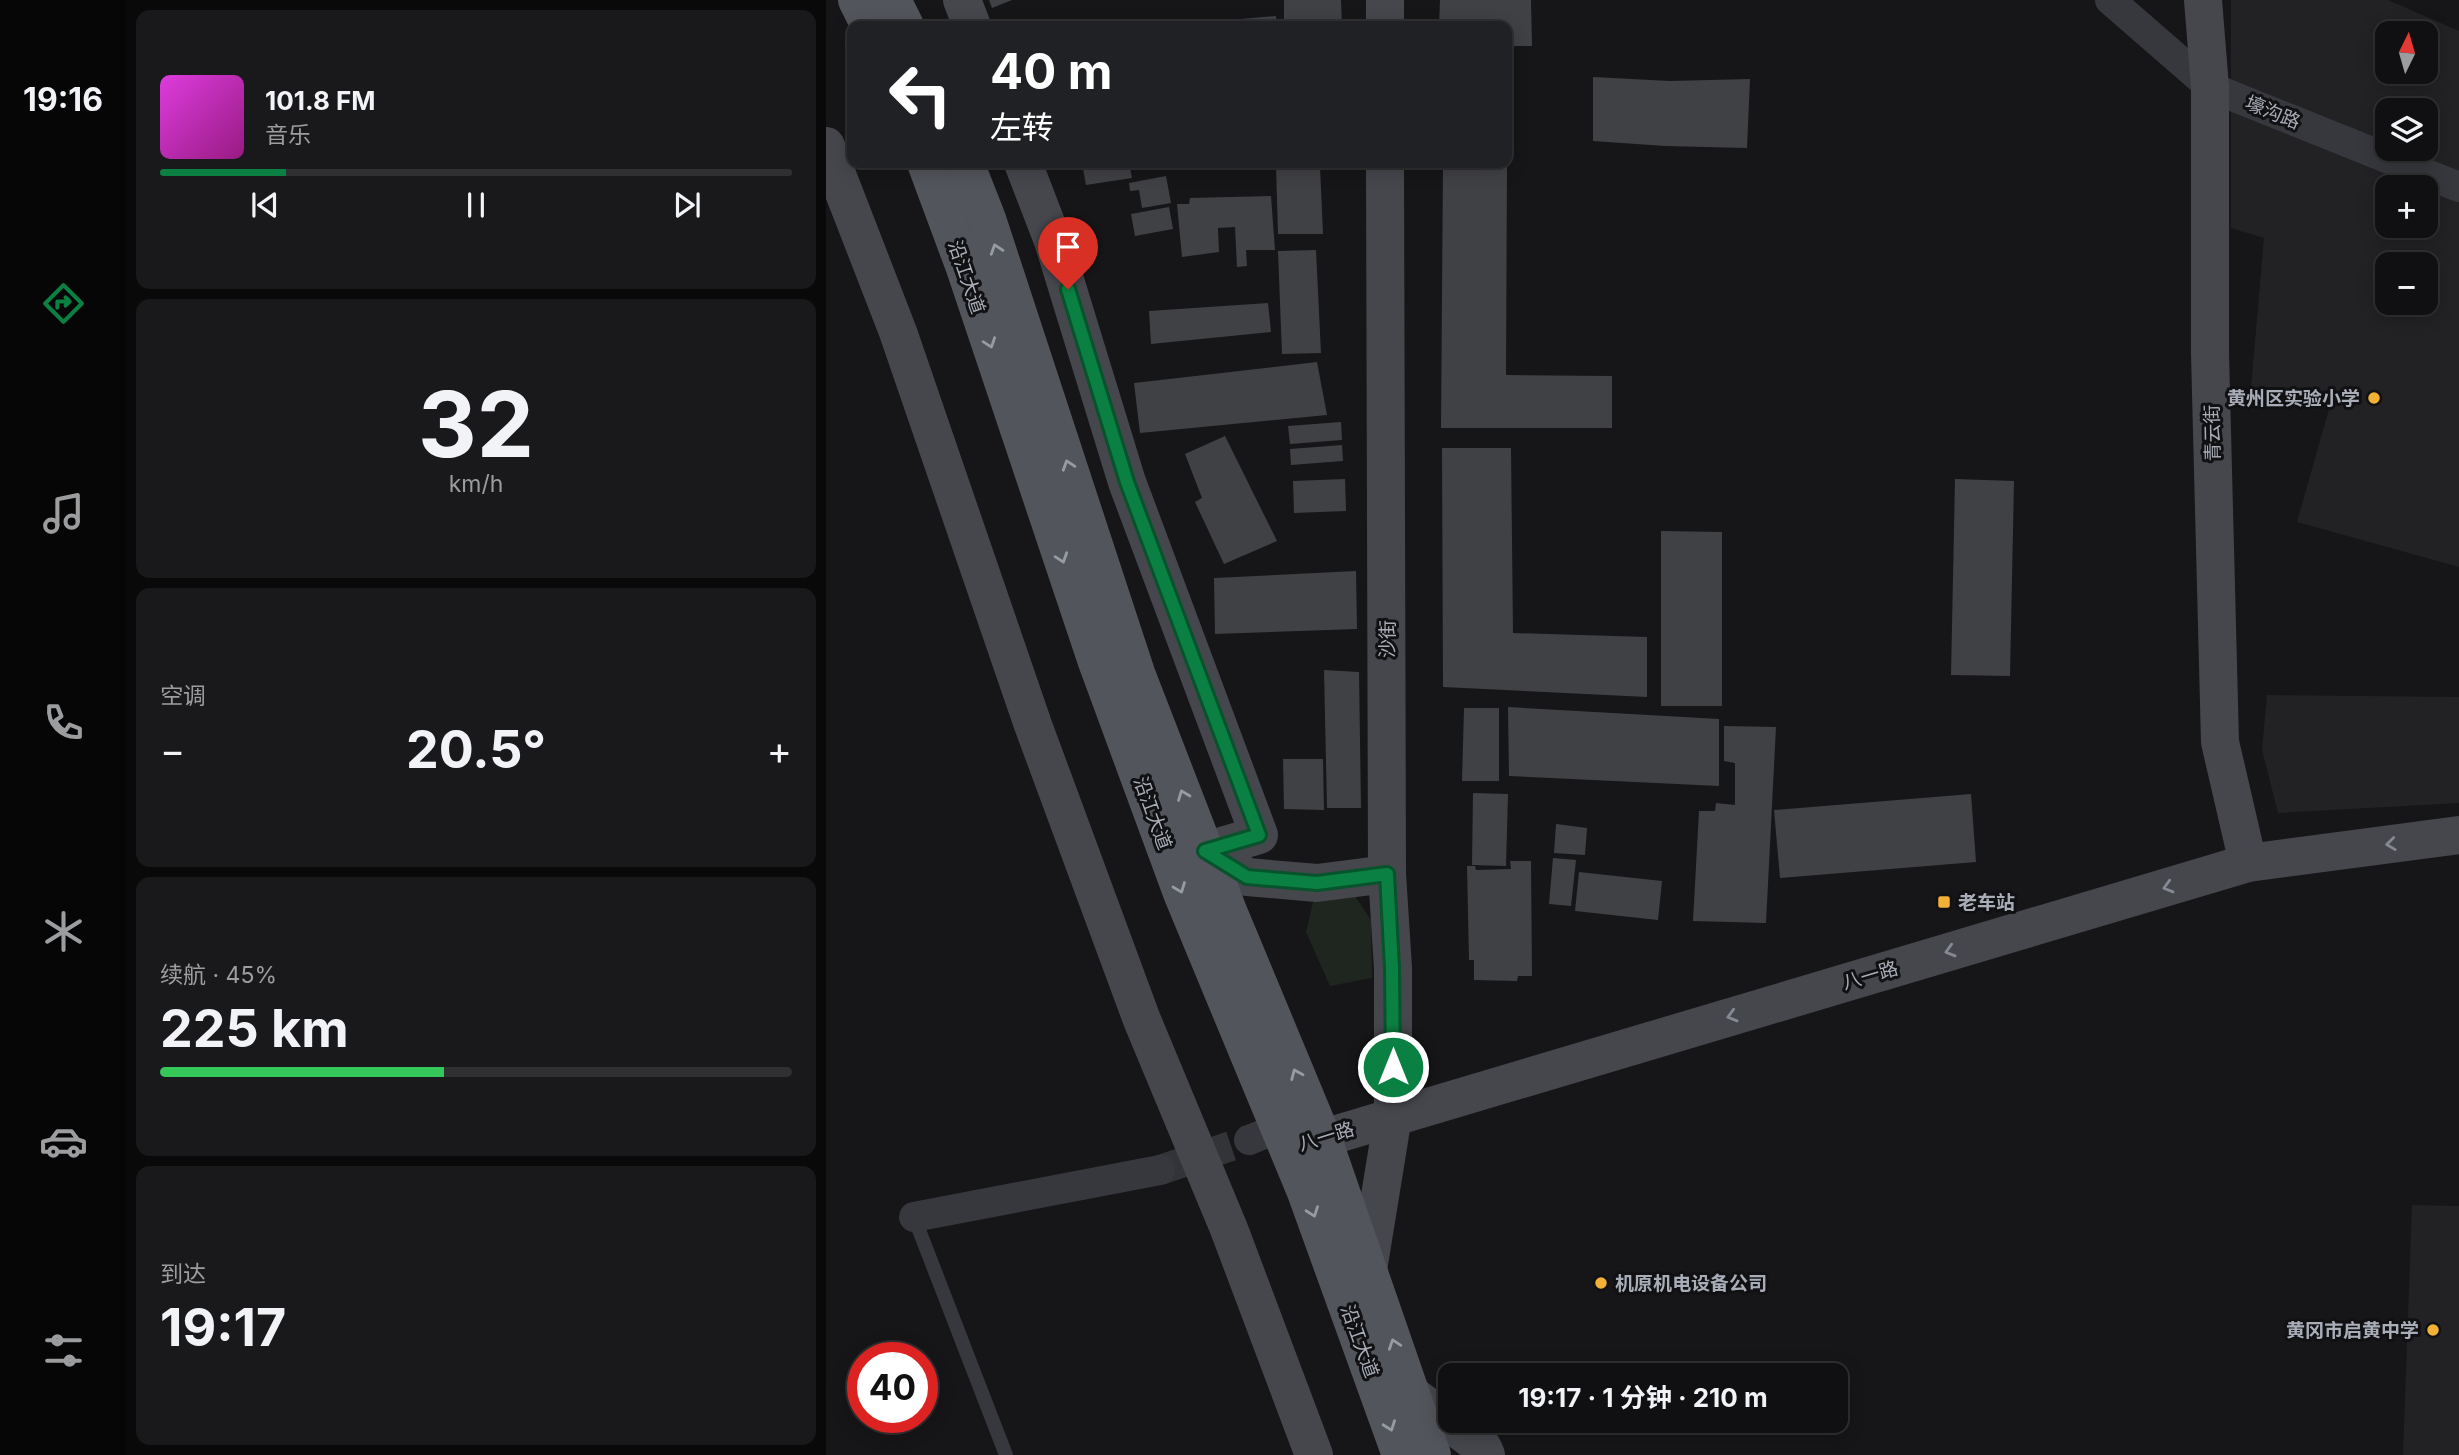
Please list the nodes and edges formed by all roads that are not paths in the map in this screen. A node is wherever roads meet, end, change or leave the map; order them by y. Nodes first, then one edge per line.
1 (857, 0) edge
2 (892, 0) edge
3 (962, 0) edge
4 (1385, 0) edge
5 (2110, 0) edge
6 (2203, 0) edge
7 (868, 21) edge
8 (902, 21) edge
9 (970, 21) edge
10 (1385, 21) edge
11 (2210, 87) junction
12 (826, 146) edge
13 (928, 168) edge
14 (967, 168) edge
15 (1025, 168) edge
16 (1385, 168) edge
17 (2459, 187) edge
18 (2459, 835) edge
19 (1205, 851) junction
20 (2248, 863) junction
21 (1387, 874) junction
22 (1394, 1116) junction
23 (1285, 1138) junction
24 (1160, 1170) tunnel mouth
25 (914, 1217) joint
26 (1367, 1270) junction
27 (1411, 1394) junction
28 (1006, 1455) edge
29 (1314, 1455) edge
30 (1401, 1455) edge
31 (1433, 1455) edge
32 (1486, 1455) edge

1 - 7 main road
2 - 8 main road
3 - 9 street
4 - 10 street
5 - 11 street, 壕沟路
6 - 11 street, 青云街
11 - 17 street, 壕沟路
11 - 20 street, 青云街
12 - 29 street
13 -> 23 main road, 沿江大道
19 -> 14 main road, 沿江大道
15 - 19 street
16 - 21 street, 沙街
18 -> 20 street, 八一路
19 - 21 street
23 -> 19 main road, 沿江大道
20 -> 22 street, 八一路
21 - 22 street, 沙街
22 - 23 street, 八一路
22 - 26 street, 沙街
23 - 26 main road, 沿江大道
23 -> 30 main road, 沿江大道
24 - 25 street
25 - 28 lane
27 -> 26 main road, 沿江大道
27 - 31 main road, 沿江大道
27 - 32 street

